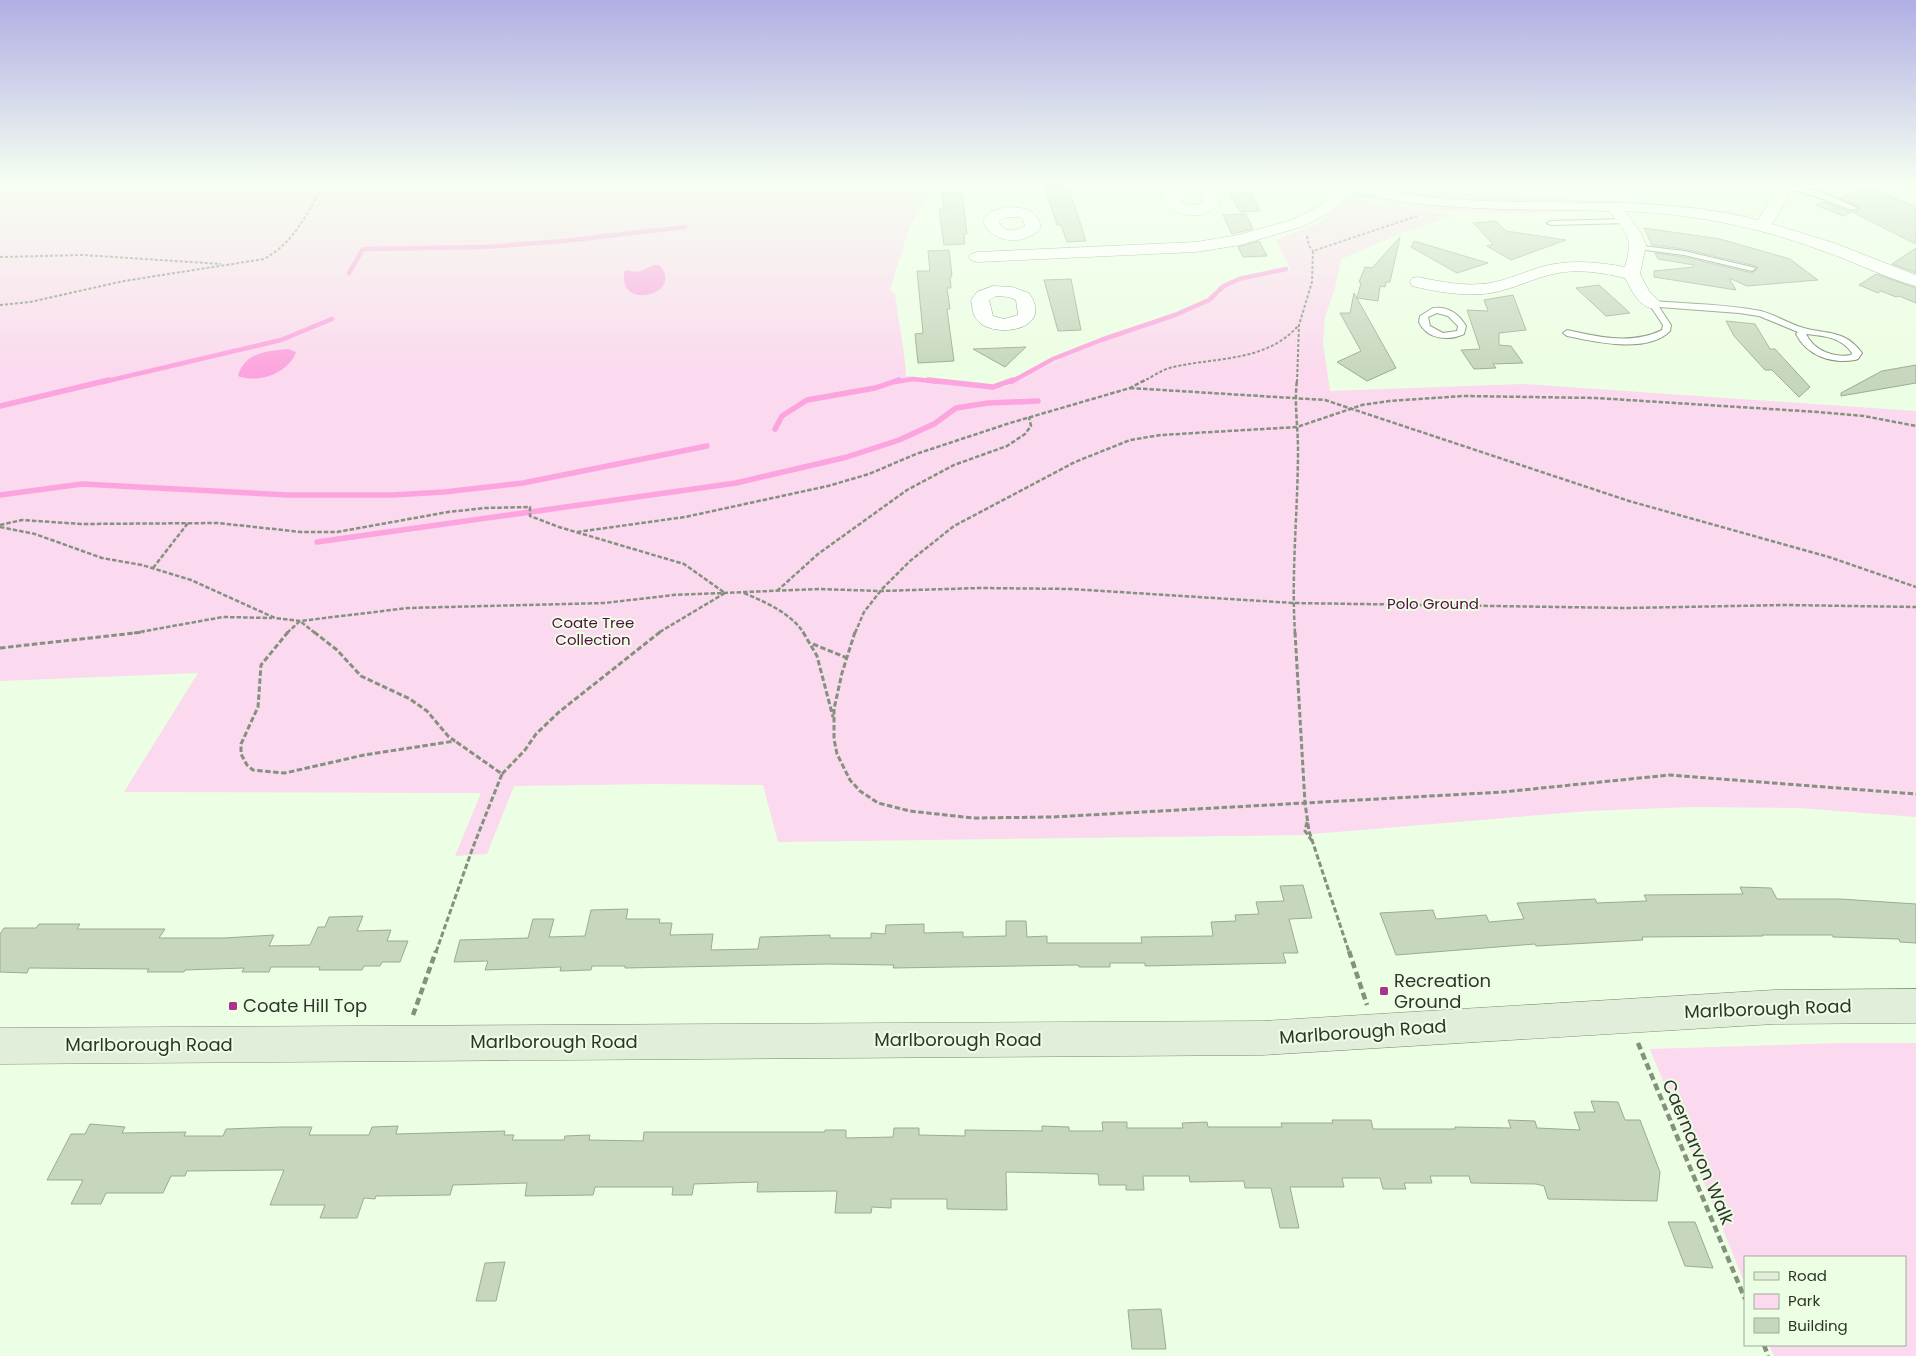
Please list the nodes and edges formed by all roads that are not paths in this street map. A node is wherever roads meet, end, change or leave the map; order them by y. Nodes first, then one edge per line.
1 (1018, 246) edge
2 (1201, 246) edge
3 (1829, 246) edge
4 (1638, 247) joint
5 (1021, 255) junction
6 (1752, 268) dead end
7 (1632, 274) junction
8 (1916, 281) edge
9 (1418, 282) dead end
10 (1000, 291) dead end
11 (1653, 304) junction
12 (1803, 331) junction
13 (1567, 333) dead end
14 (1916, 1006) edge
15 (0, 1046) edge

1 - 5 street
2 - 5 street
3 - 8 street
4 - 6 lane
4 - 7 street
5 - 10 street
7 - 9 street
7 - 11 street
11 - 12 lane
11 - 13 lane
12 - 12 lane
14 - 15 main road, Marlborough Road

